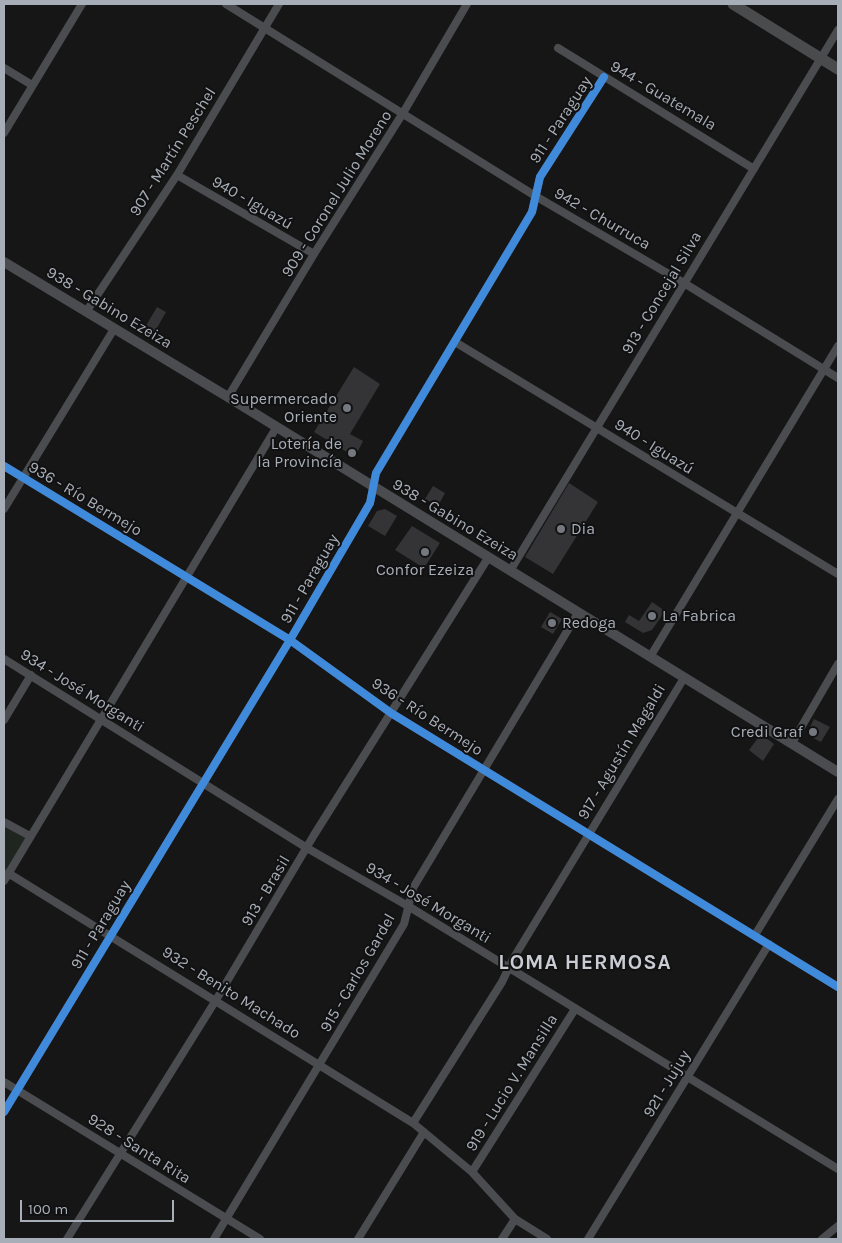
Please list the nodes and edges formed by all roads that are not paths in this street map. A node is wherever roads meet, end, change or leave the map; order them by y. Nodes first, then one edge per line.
1 (82, 4) edge
2 (226, 4) edge
3 (279, 4) edge
4 (467, 4) edge
5 (733, 4) edge
6 (266, 27) junction
7 (838, 30) edge
8 (558, 48) dead end
9 (821, 58) junction
10 (4, 68) edge
11 (838, 69) edge
12 (604, 77) junction
13 (32, 85) junction
14 (404, 112) junction
15 (4, 133) edge
16 (754, 168) junction
17 (177, 175) junction
18 (537, 197) junction
19 (314, 254) junction
20 (4, 262) edge
21 (684, 283) junction
22 (86, 312) junction
23 (114, 329) junction
24 (455, 342) junction
25 (838, 346) edge
26 (824, 369) junction
27 (838, 378) edge
28 (228, 397) junction
29 (596, 427) junction
30 (276, 428) junction
31 (4, 466) edge
32 (23, 478) junction
33 (373, 487) junction
34 (4, 509) edge
35 (736, 513) junction
36 (488, 558) junction
37 (510, 571) junction
38 (838, 574) edge
39 (186, 576) junction
40 (578, 613) junction
41 (290, 640) junction
42 (650, 656) junction
43 (4, 659) edge
44 (838, 664) edge
45 (31, 676) junction
46 (684, 678) junction
47 (390, 713) junction
48 (99, 719) junction
49 (4, 720) edge
50 (792, 742) junction
51 (485, 771) junction
52 (838, 772) edge
53 (204, 782) junction
54 (838, 799) edge
55 (4, 822) edge
56 (589, 834) junction
57 (30, 836) junction
58 (308, 848) junction
59 (6, 877) edge
60 (408, 906) junction
61 (111, 935) junction
62 (755, 935) junction
63 (769, 944) junction
64 (508, 967) junction
65 (838, 987) edge
66 (216, 1000) junction
67 (575, 1009) junction
68 (320, 1065) junction
69 (687, 1077) junction
70 (4, 1082) edge
71 (17, 1090) junction
72 (4, 1112) edge
73 (413, 1123) junction
74 (424, 1132) junction
75 (120, 1155) junction
76 (838, 1169) edge
77 (472, 1172) junction
78 (226, 1219) junction
79 (515, 1219) junction
80 (838, 1226) edge
81 (68, 1239) edge
82 (214, 1239) edge
83 (260, 1239) edge
84 (358, 1239) edge
85 (502, 1239) edge
86 (547, 1239) edge
87 (588, 1239) edge
88 (822, 1239) edge

1 - 13 street
2 - 6 street, 942 - Churruca
3 - 6 street, 907 - Martín Peschel
4 - 14 street, 909 - Coronel Julio Moreno
5 - 9 main road
6 - 14 street, 942 - Churruca
6 - 17 street, 907 - Martín Peschel
7 - 9 street, 913 - Concejal Silva
8 - 12 street, 944 - Guatemala
9 - 11 main road
9 - 16 street, 913 - Concejal Silva
10 - 13 street
12 - 16 street, 944 - Guatemala
12 - 18 street, 911 - Paraguay
13 - 15 street
14 - 18 street, 942 - Churruca
14 - 19 street, 909 - Coronel Julio Moreno
16 - 21 street, 913 - Concejal Silva
17 - 19 street, 940 - Iguazú
17 - 22 street, 907 - Martín Peschel
18 - 21 street, 942 - Churruca
18 - 24 street, 911 - Paraguay
19 - 28 street, 909 - Coronel Julio Moreno
20 - 22 street, 938 - Gabino Ezeiza
21 - 26 street, 942 - Churruca
21 - 29 street, 913 - Concejal Silva
22 - 23 street, 938 - Gabino Ezeiza
23 - 28 street, 938 - Gabino Ezeiza
23 - 32 street
24 - 29 street, 940 - Iguazú
24 - 33 street, 911 - Paraguay
25 - 26 street
26 - 27 street, 942 - Churruca
26 - 35 street
28 - 30 street, 938 - Gabino Ezeiza
29 - 35 street, 940 - Iguazú
29 - 37 street, 913 - Concejal Silva
30 - 33 street, 938 - Gabino Ezeiza
30 - 39 street
31 - 32 street, 936 - Río Bermejo
32 - 34 street
32 - 39 street, 936 - Río Bermejo
33 - 36 street, 938 - Gabino Ezeiza
33 - 41 street, 911 - Paraguay
35 - 38 street, 940 - Iguazú
35 - 42 street
36 - 37 street, 938 - Gabino Ezeiza
36 - 47 street, 913 - Brasil
37 - 40 street, 938 - Gabino Ezeiza
39 - 41 street, 936 - Río Bermejo
39 - 48 street
40 - 42 street, 938 - Gabino Ezeiza
40 - 51 street, 915 - Carlos Gardel
41 - 47 street, 936 - Río Bermejo
41 - 53 street, 911 - Paraguay
42 - 46 street, 938 - Gabino Ezeiza
43 - 45 street, 934 - José Morganti
44 - 50 street
45 - 48 street, 934 - José Morganti
45 - 49 street
46 - 50 street, 938 - Gabino Ezeiza
46 - 56 street, 917 - Agustín Magaldi
47 - 51 street, 936 - Río Bermejo
47 - 58 street, 913 - Brasil
48 - 53 street, 934 - José Morganti
48 - 57 street
50 - 52 street, 938 - Gabino Ezeiza
51 - 56 street, 936 - Río Bermejo
51 - 60 street, 915 - Carlos Gardel
53 - 58 street, 934 - José Morganti
53 - 61 street, 911 - Paraguay
54 - 62 street
55 - 57 street
56 - 62 street, 936 - Río Bermejo
56 - 64 street, 917 - Agustín Magaldi
57 - 59 street
58 - 60 street, 934 - José Morganti
58 - 66 street, 913 - Brasil
59 - 61 street, 932 - Benito Machado
60 - 64 street, 934 - José Morganti
60 - 68 street, 915 - Carlos Gardel
61 - 66 street, 932 - Benito Machado
61 - 71 street, 911 - Paraguay
62 - 63 street, 936 - Río Bermejo
63 - 65 street, 936 - Río Bermejo
63 - 69 street, 921 - Jujuy
64 - 67 street, 934 - José Morganti
64 - 73 street, 917 - Agustín Magaldi
66 - 68 street, 932 - Benito Machado
66 - 75 street, 913 - Brasil
67 - 69 street, 934 - José Morganti
67 - 77 street, 919 - Lucio V. Mansilla
68 - 73 street, 932 - Benito Machado
68 - 78 street, 915 - Carlos Gardel
69 - 76 street, 934 - José Morganti
69 - 87 street, 921 - Jujuy
70 - 71 street, 928 - Santa Rita
71 - 72 street, 911 - Paraguay
71 - 75 street, 928 - Santa Rita
73 - 74 street, 932 - Benito Machado
74 - 77 street, 932 - Benito Machado
74 - 84 street
75 - 78 street, 928 - Santa Rita
75 - 81 street, 913 - Brasil
77 - 79 street, 932 - Benito Machado
78 - 82 street, 915 - Carlos Gardel
78 - 83 street, 928 - Santa Rita
79 - 85 street
79 - 86 street, 932 - Benito Machado
80 - 88 street

